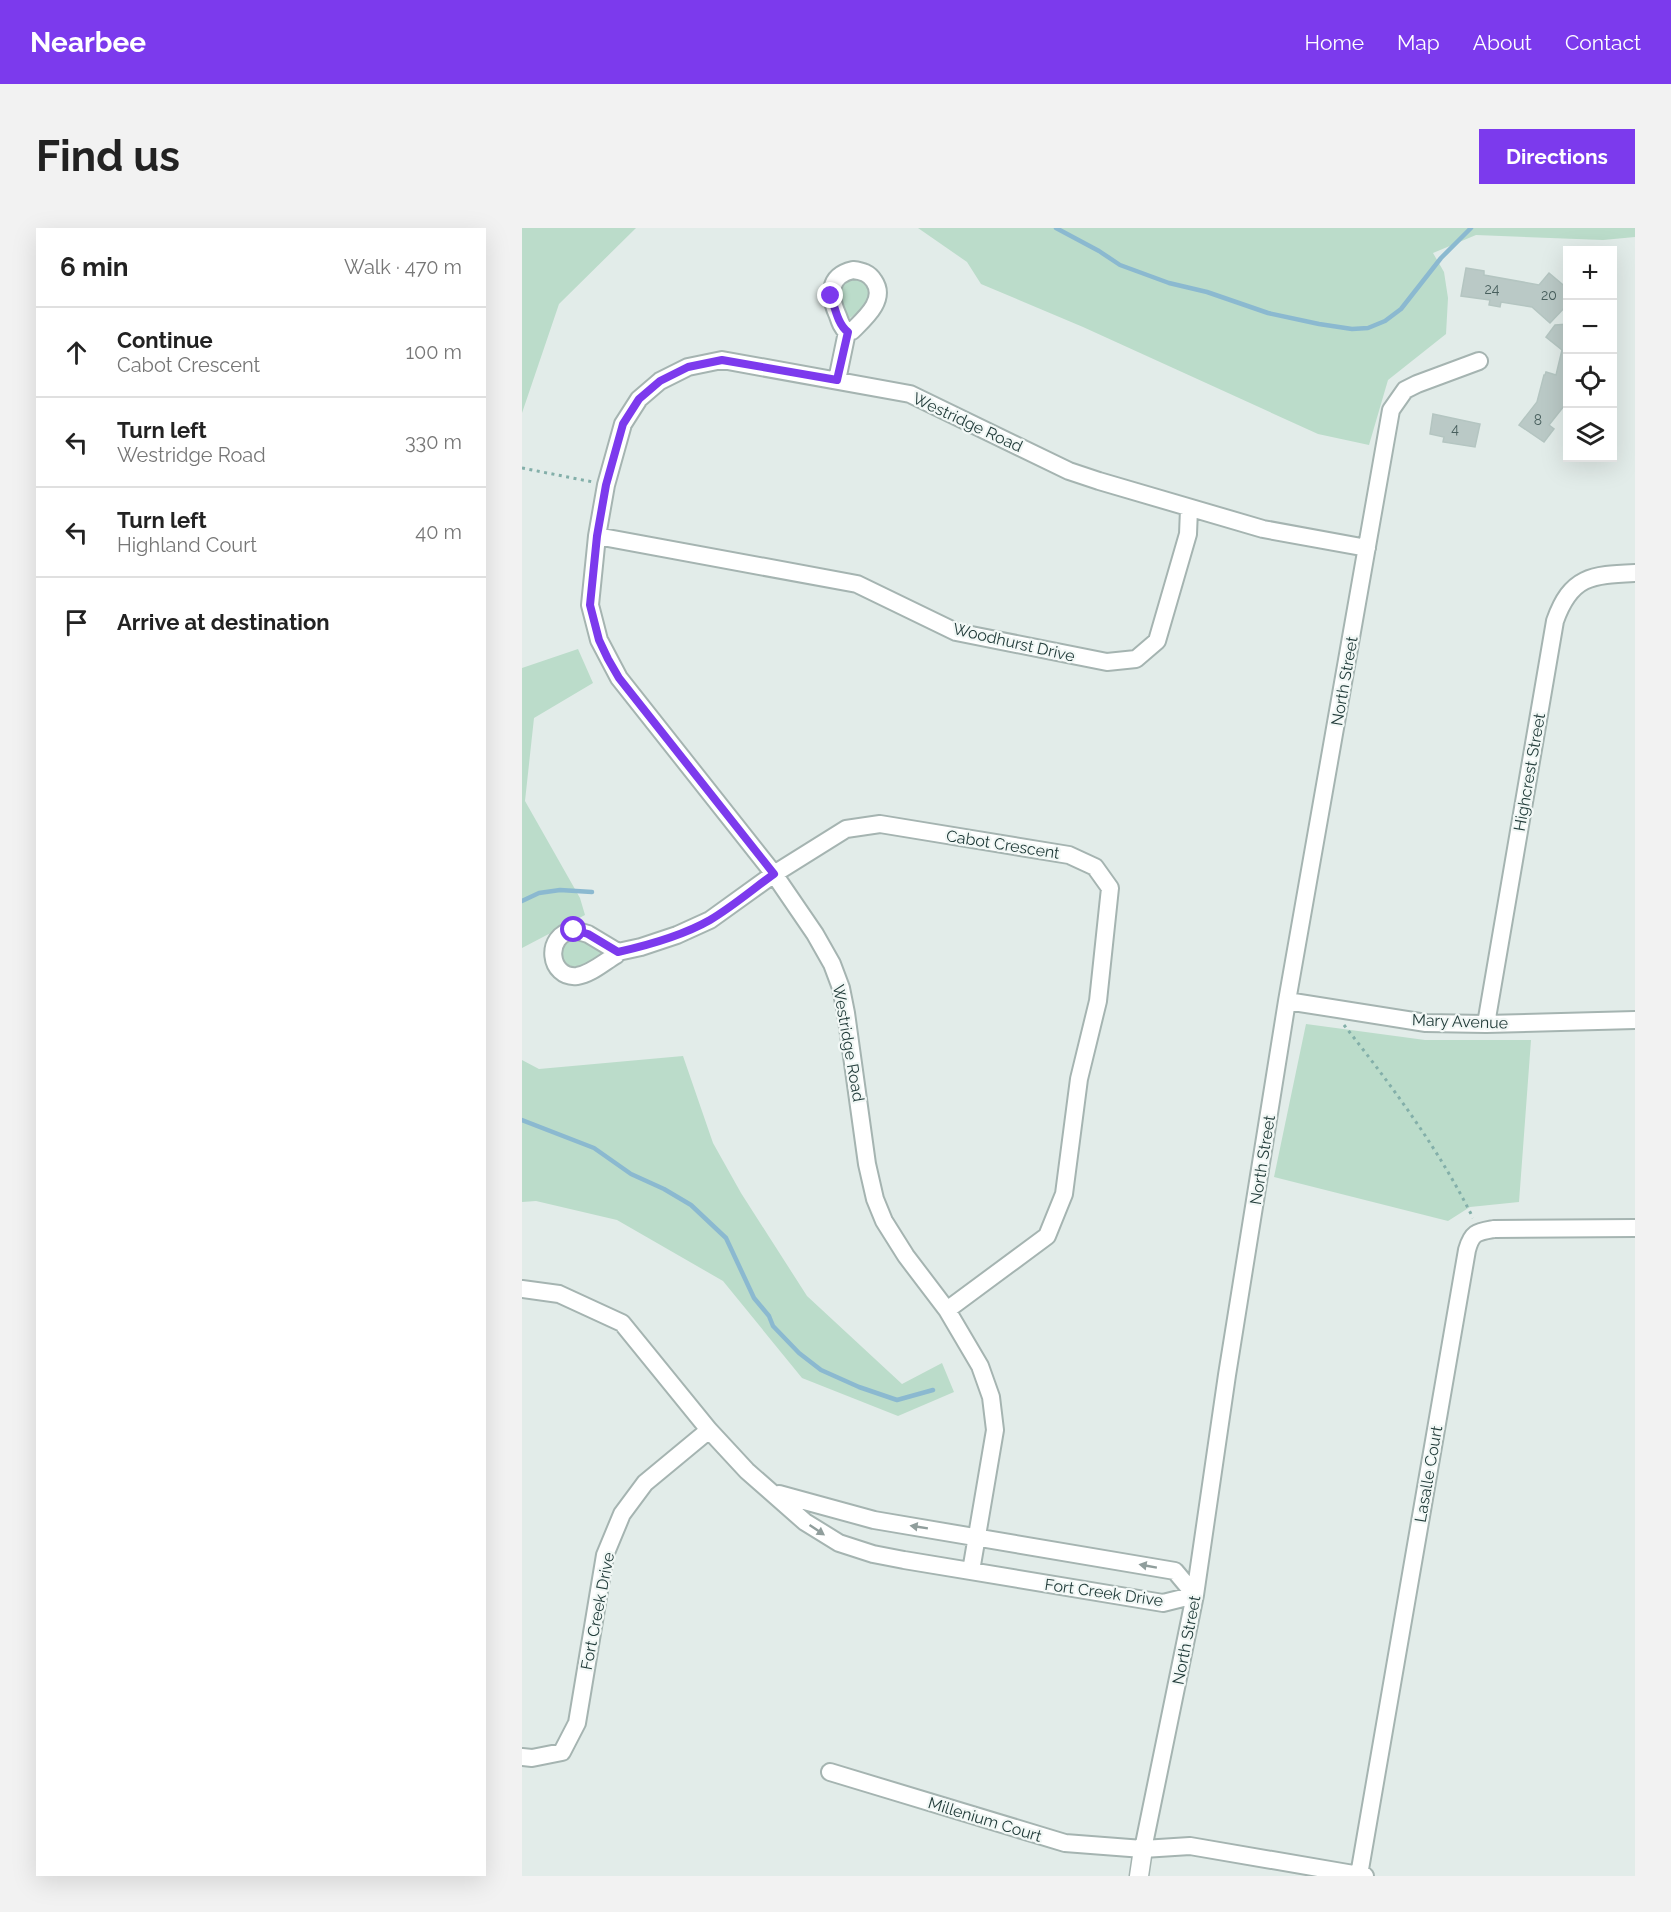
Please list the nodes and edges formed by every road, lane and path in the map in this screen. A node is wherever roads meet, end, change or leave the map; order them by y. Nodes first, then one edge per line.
1 (848, 332) dead end
2 (1479, 362) dead end
3 (837, 380) junction
4 (522, 468) edge
5 (606, 485) junction
6 (1189, 509) junction
7 (597, 536) junction
8 (1367, 548) junction
9 (1635, 573) edge
10 (774, 874) junction
11 (618, 952) dead end
12 (1287, 1000) junction
13 (1329, 1007) junction
14 (1635, 1020) edge
15 (1486, 1024) junction
16 (1635, 1228) edge
17 (1479, 1231) junction
18 (522, 1288) edge
19 (947, 1310) junction
20 (709, 1430) junction
21 (772, 1492) junction
22 (977, 1536) junction
23 (971, 1571) junction
24 (1195, 1595) junction
25 (522, 1757) edge
26 (830, 1772) dead end
27 (1143, 1849) junction
28 (1139, 1876) edge
29 (1362, 1876) edge

1 - 3 street
2 - 8 street, North Street
3 - 5 street, Westridge Road
3 - 6 street, Westridge Road
4 - 5 path
5 - 7 street, Westridge Road
6 - 7 street, Woodhurst Drive
6 - 8 street, Westridge Road
7 - 10 street, Westridge Road
8 - 12 street, North Street
9 - 15 street, Highcrest Street
10 - 11 street, Cabot Crescent
10 - 19 street, Westridge Road
10 - 19 street, Cabot Crescent
12 - 13 street, Mary Avenue
12 - 24 street, North Street
13 - 15 street, Mary Avenue
13 - 17 path
14 - 15 street, Mary Avenue
16 - 17 street
17 - 29 street, Lasalle Court
18 - 20 street, Fort Creek Drive
19 - 22 street, Westridge Road
20 - 21 street, Fort Creek Drive
20 - 25 street, Fort Creek Drive
22 -> 21 street, Fort Creek Drive
21 -> 23 street, Fort Creek Drive
22 - 23 street, Westridge Road
24 -> 22 street, Fort Creek Drive
23 - 24 street, Fort Creek Drive
24 - 27 street, North Street
26 - 27 street, Millenium Court
27 - 28 street, North Street
27 - 29 street, Millenium Court

